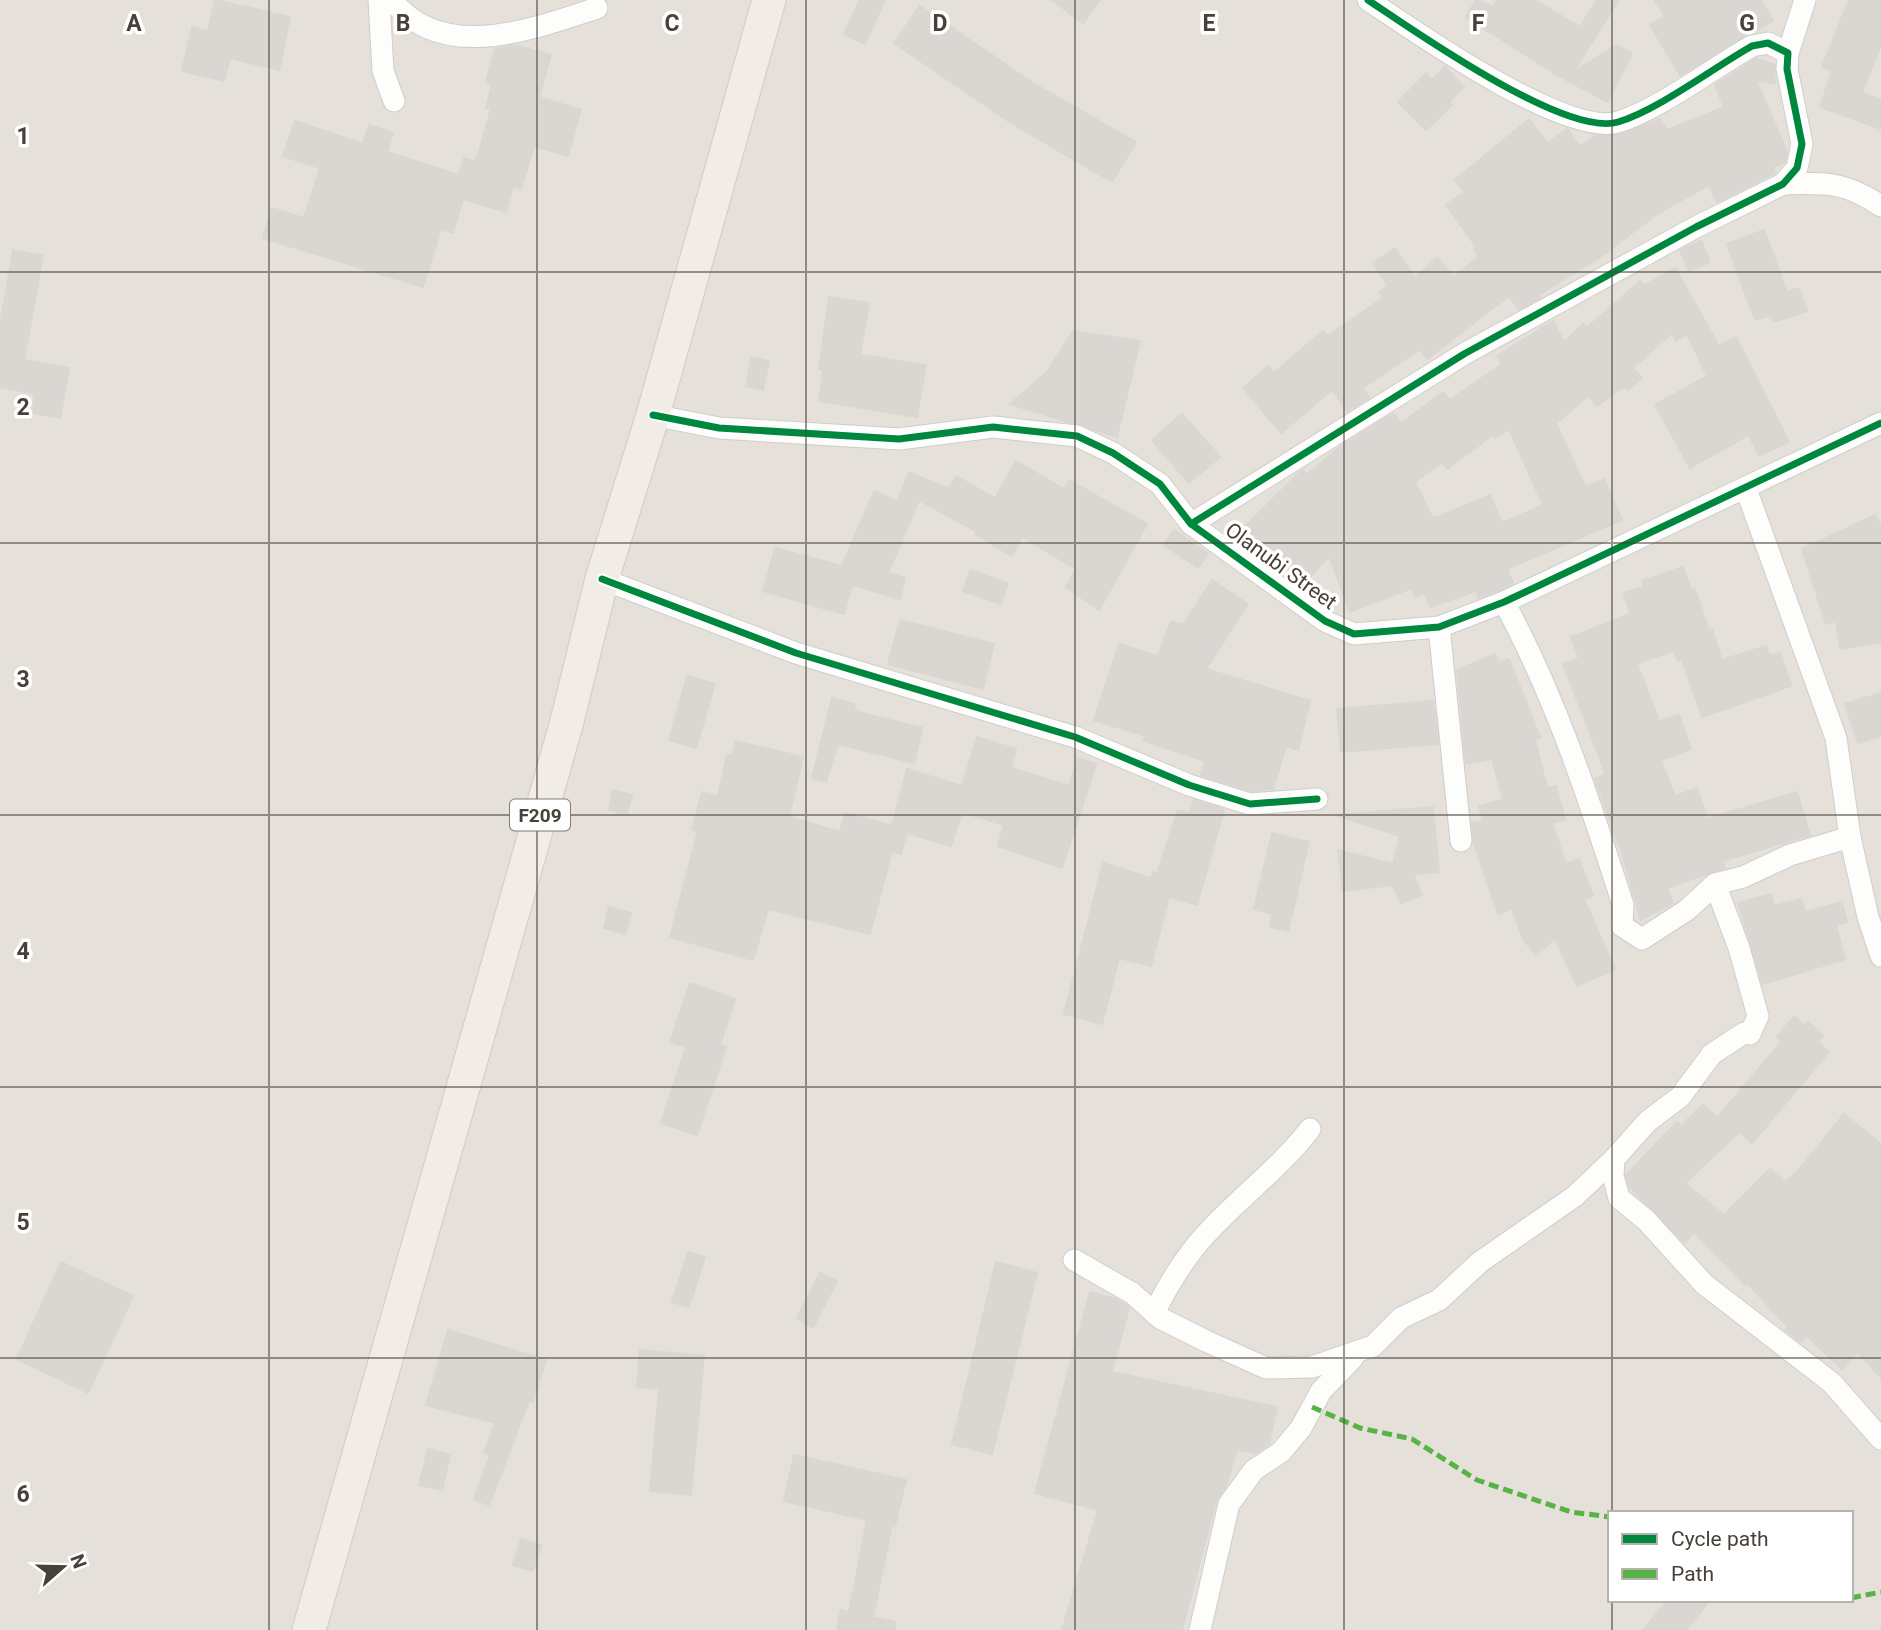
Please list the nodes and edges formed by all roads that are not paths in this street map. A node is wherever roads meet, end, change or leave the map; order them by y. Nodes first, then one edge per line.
1 (379, 0) edge
2 (392, 0) edge
3 (769, 0) edge
4 (1368, 0) edge
5 (1805, 0) edge
6 (597, 8) dead end
7 (1788, 53) junction
8 (394, 100) dead end
9 (1783, 184) junction
10 (1881, 206) edge
11 (653, 415) junction
12 (1881, 424) edge
13 (1746, 489) junction
14 (1191, 524) junction
15 (603, 579) junction
16 (1504, 602) junction
17 (1439, 627) junction
18 (1317, 799) dead end
19 (1850, 837) junction
20 (1461, 841) dead end
21 (1715, 884) junction
22 (1881, 956) edge
23 (1310, 1129) dead end
24 (1614, 1160) junction
25 (1074, 1260) dead end
26 (1154, 1312) junction
27 (1359, 1352) junction
28 (1881, 1438) edge
29 (309, 1630) edge
30 (1200, 1630) edge

1 - 8 street
2 - 6 street
3 - 11 main road, F209
4 - 7 street
5 - 7 street
7 - 9 street
9 - 10 street
9 - 14 street
11 - 14 street, Olanubi Street
11 - 15 main road, F209
12 - 13 street, Olanubi Street
13 - 16 street, Olanubi Street
13 - 19 street
14 - 17 street, Olanubi Street
15 - 18 street
15 - 29 main road, F209
16 - 17 street, Olanubi Street
16 - 21 street
17 - 20 street
19 - 21 street
19 - 22 street
21 - 24 street
23 - 26 street
24 - 27 street
24 - 28 street
25 - 26 street
26 - 27 street
27 - 30 street

